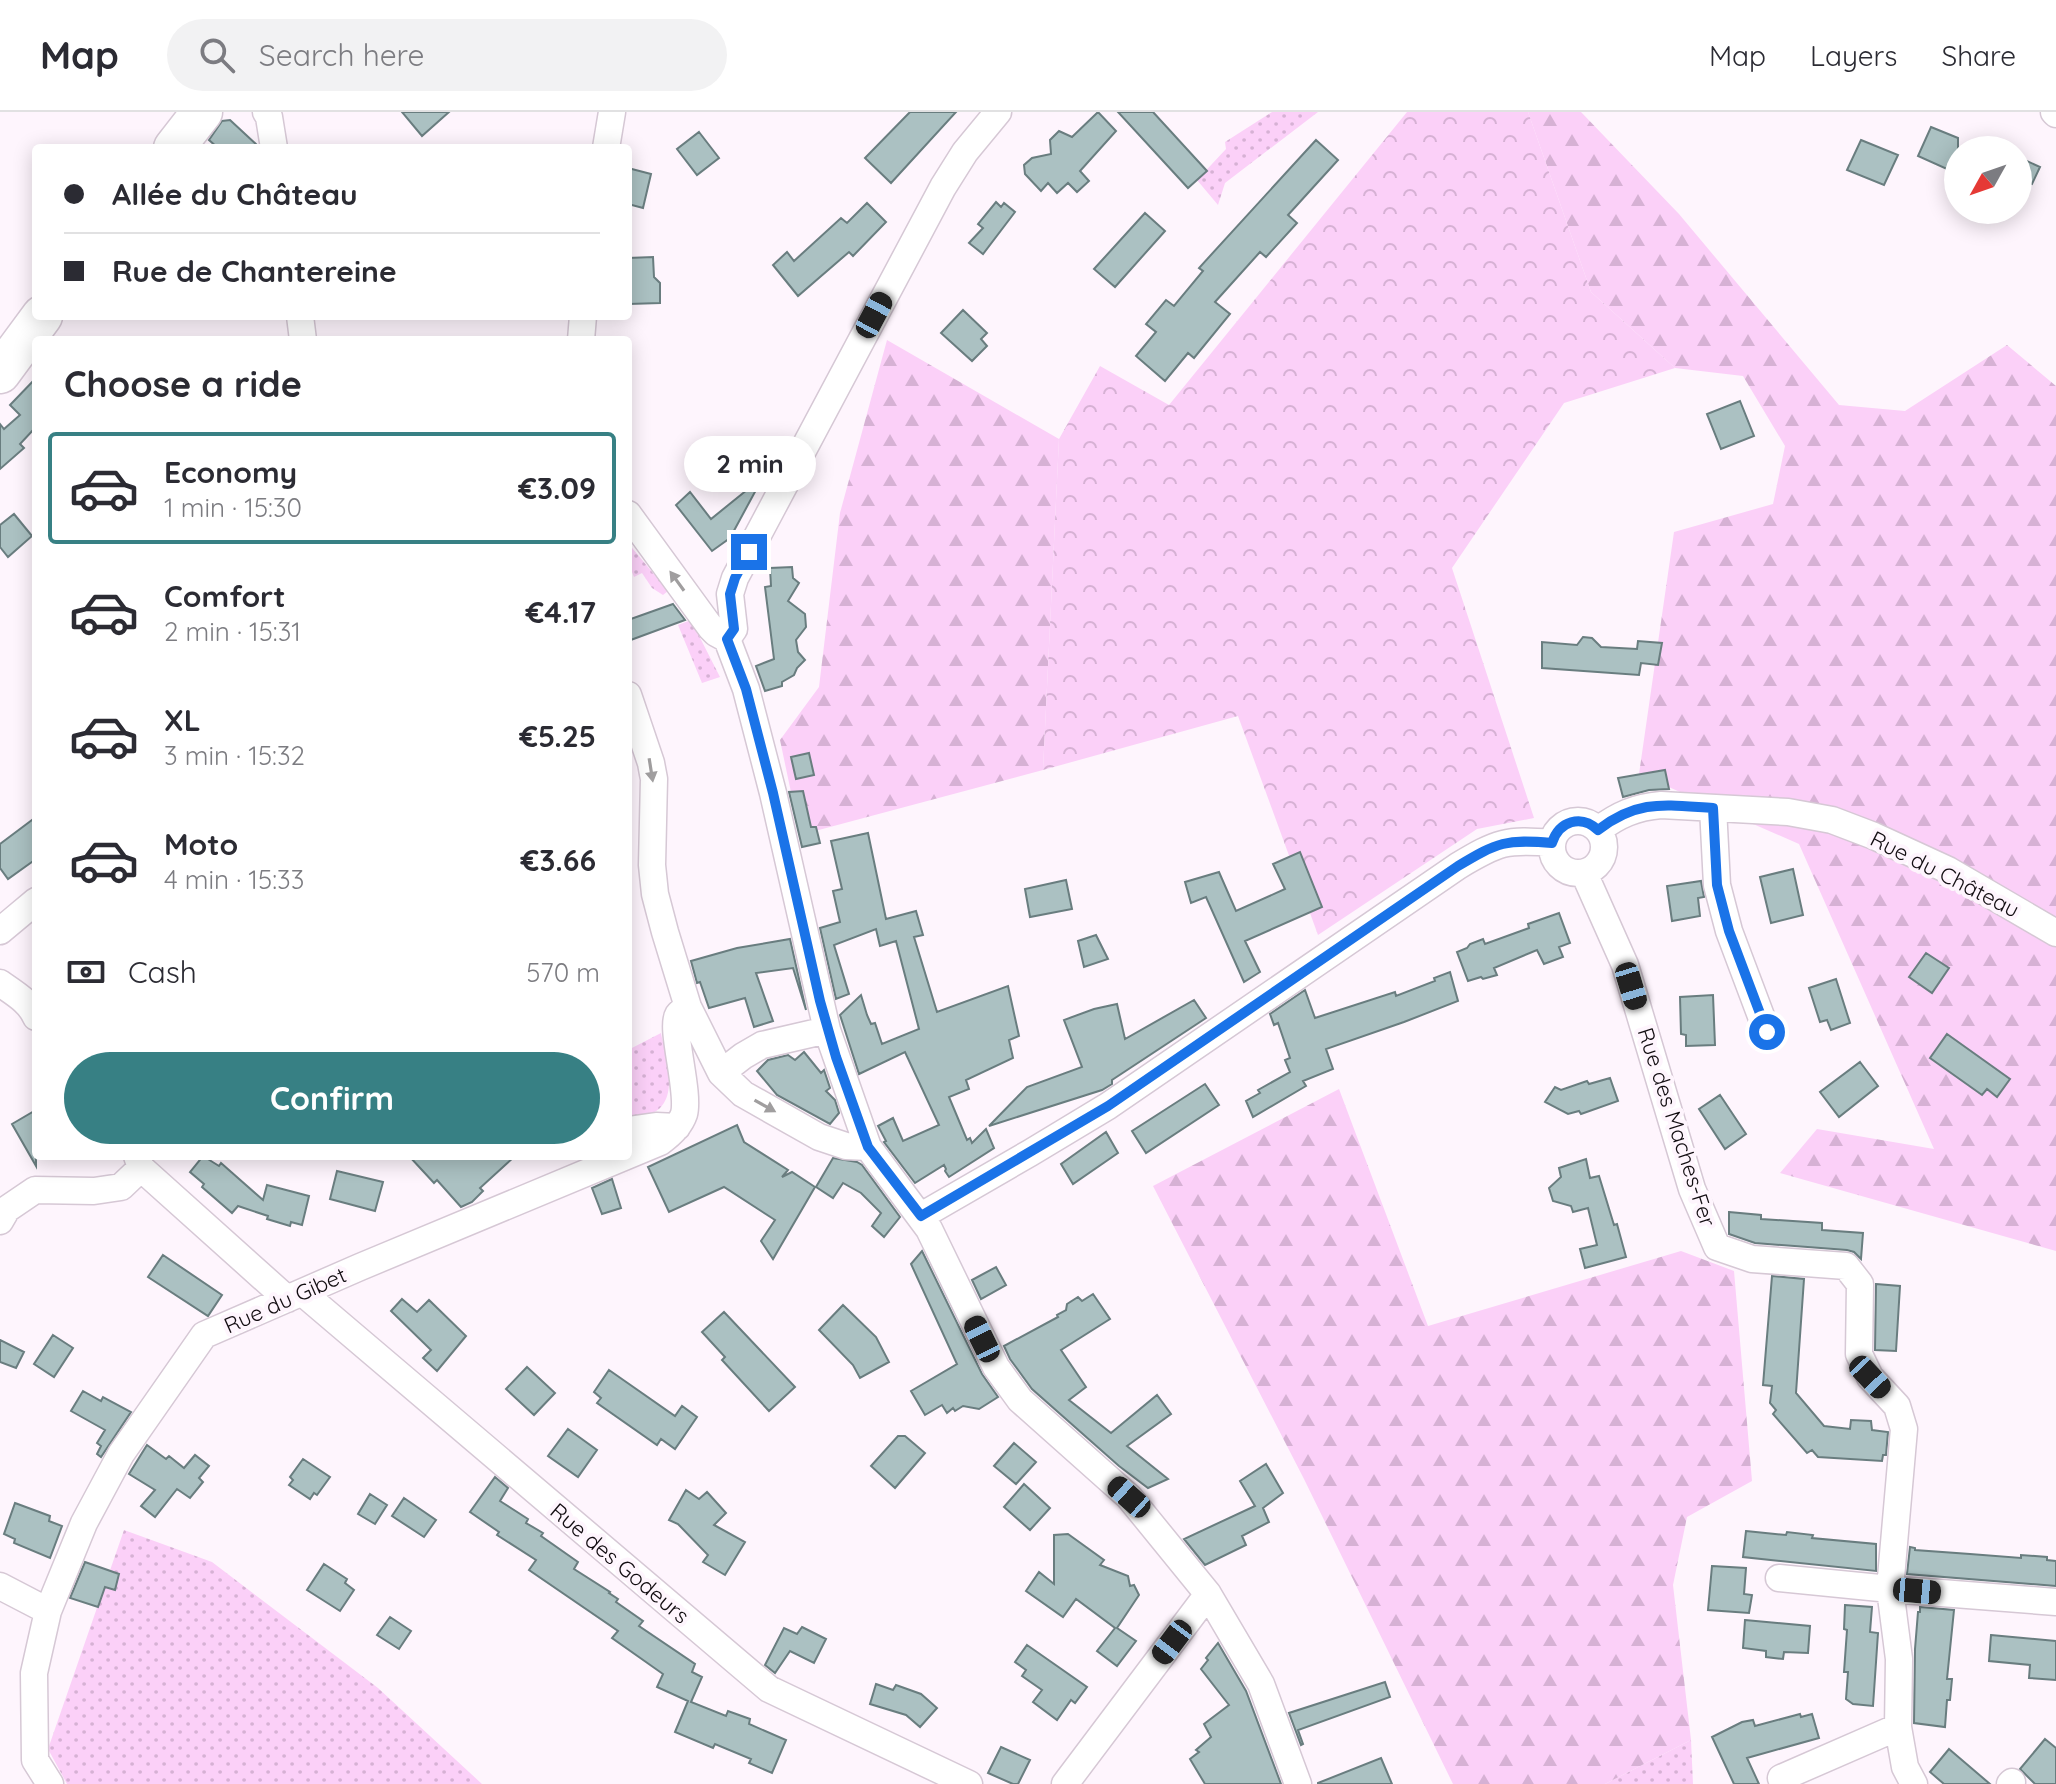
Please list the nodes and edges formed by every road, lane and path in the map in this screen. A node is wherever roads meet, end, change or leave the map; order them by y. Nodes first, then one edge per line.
1 (202, 112) edge
2 (266, 112) edge
3 (612, 112) edge
4 (998, 112) edge
5 (177, 144) edge
6 (273, 144) edge
7 (607, 144) edge
8 (632, 519) edge
9 (727, 639) junction
10 (632, 707) edge
11 (1713, 808) junction
12 (1598, 830) junction
13 (1552, 843) junction
14 (1584, 873) junction
15 (32, 904) edge
16 (0, 931) edge
17 (2056, 933) edge
18 (0, 983) edge
19 (688, 1007) junction
20 (32, 1011) edge
21 (827, 1030) junction
22 (1767, 1032) dead end
23 (721, 1073) junction
24 (677, 1127) junction
25 (632, 1129) edge
26 (868, 1147) junction
27 (632, 1155) edge
28 (620, 1160) edge
29 (139, 1162) edge
30 (921, 1216) junction
31 (0, 1221) edge
32 (295, 1296) junction
33 (1779, 1578) dead end
34 (0, 1586) edge
35 (1890, 1589) junction
36 (1208, 1594) junction
37 (2056, 1602) edge
38 (48, 1611) junction
39 (1898, 1727) junction
40 (1781, 1778) dead end
41 (50, 1784) edge
42 (969, 1784) edge
43 (1065, 1784) edge
44 (1298, 1784) edge
45 (1914, 1784) edge

1 - 5 main road
2 - 6 street
3 - 7 street
4 - 9 street
9 -> 8 street
9 - 21 street
10 -> 19 street
11 - 12 street, Rue du Château
11 - 17 street, Rue du Château
11 - 22 street
12 - 13 street
12 - 14 street
13 - 14 street
13 - 30 street
14 - 35 street, Rue des Maches-Fer
15 - 16 street
18 - 20 street
19 - 23 street
19 - 24 street
21 - 23 street
21 - 26 street
23 -> 26 street
24 - 25 street
24 - 27 street, Rue du Gibet
26 - 30 street
28 - 32 street, Rue du Gibet
29 - 31 street
29 - 32 street, Rue des Godeurs
30 - 36 street
32 - 38 street, Rue du Gibet
32 - 42 street, Rue des Godeurs
33 - 35 street
34 - 38 street
35 - 37 street
35 - 39 street
36 - 43 street
36 - 44 street
38 - 41 street, Rue du Gibet
39 - 40 street
39 - 45 street

